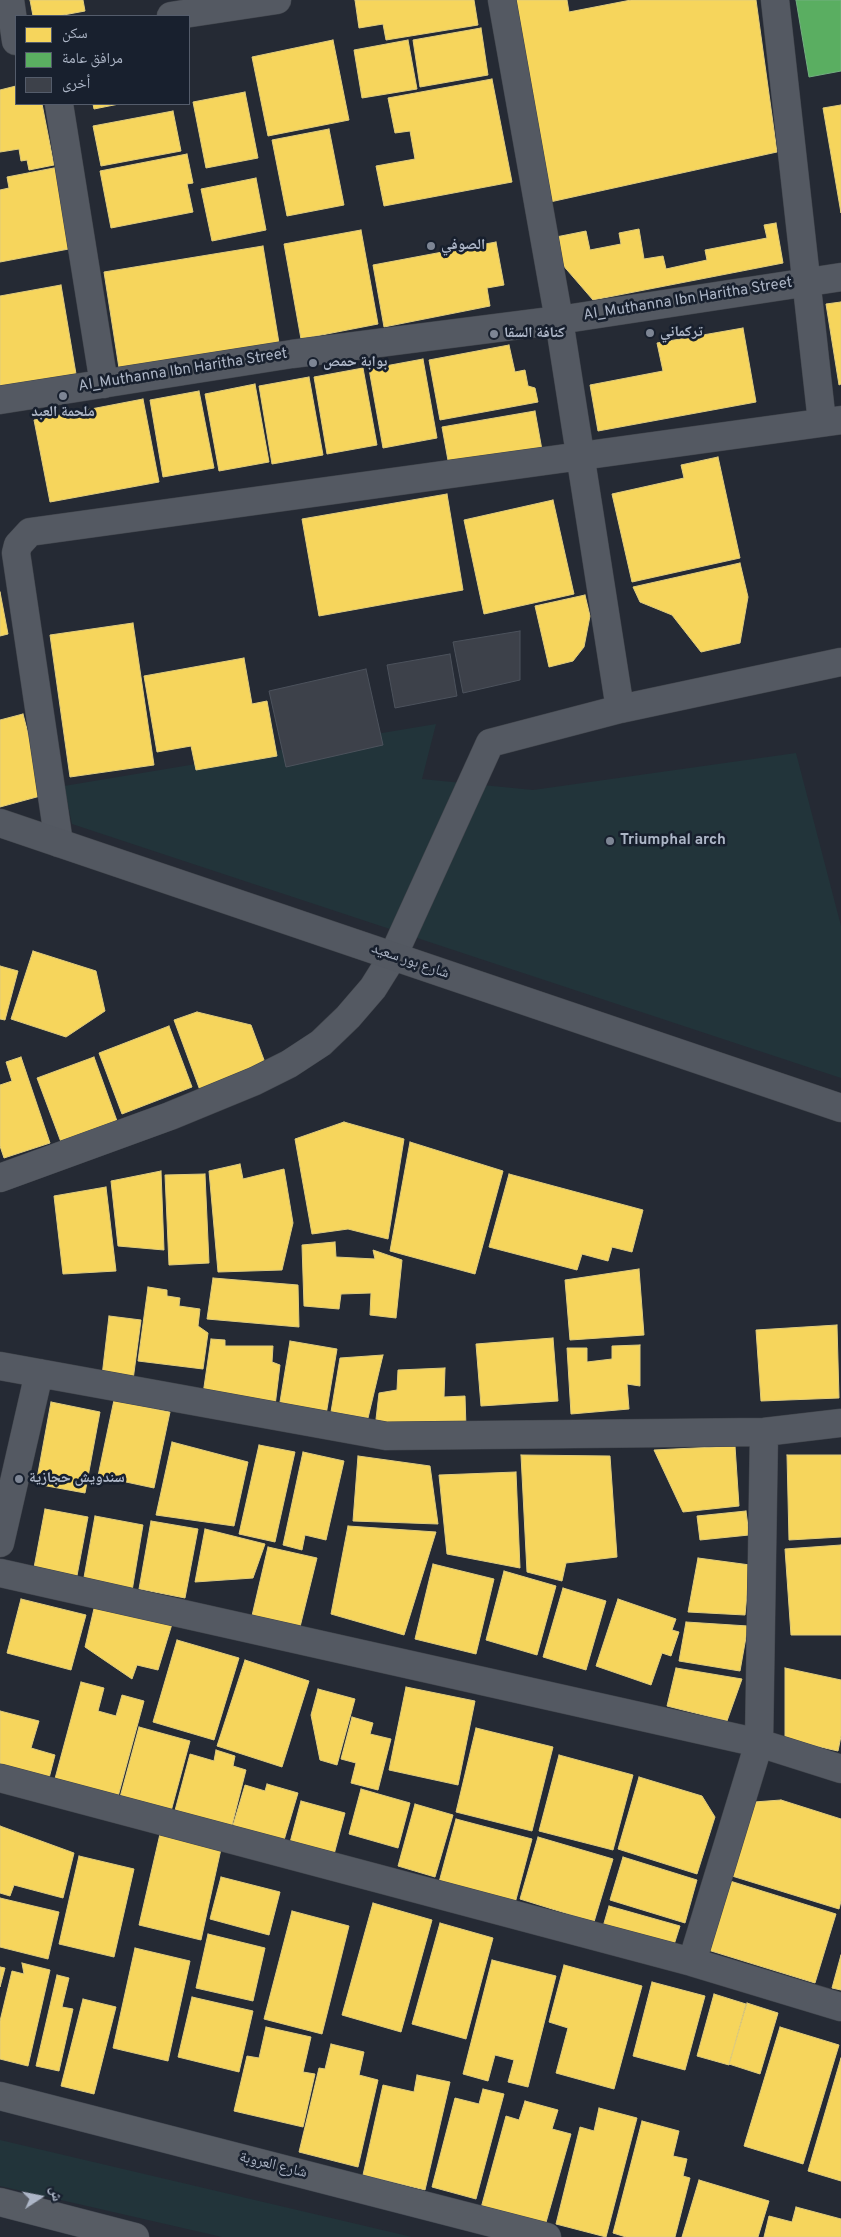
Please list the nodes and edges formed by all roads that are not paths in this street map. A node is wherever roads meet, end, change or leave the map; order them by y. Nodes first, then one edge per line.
1 (10, 0) edge
2 (277, 0) edge
3 (502, 0) edge
4 (776, 0) edge
5 (177, 15) edge
6 (15, 35) edge
7 (15, 53) edge
8 (0, 56) edge
9 (59, 105) edge
10 (841, 277) edge
11 (807, 282) junction
12 (559, 320) junction
13 (104, 384) junction
14 (0, 400) edge
15 (831, 421) edge
16 (580, 455) junction
17 (841, 662) edge
18 (620, 709) junction
19 (0, 823) edge
20 (59, 843) junction
21 (393, 956) junction
22 (834, 1108) edge
23 (0, 1178) edge
24 (0, 1366) edge
25 (39, 1373) junction
26 (841, 1423) edge
27 (764, 1432) junction
28 (9, 1465) edge
29 (0, 1543) edge
30 (0, 1573) edge
31 (759, 1743) junction
32 (841, 1769) edge
33 (0, 1778) edge
34 (692, 1962) junction
35 (841, 2007) edge
36 (0, 2096) edge
37 (0, 2202) edge
38 (135, 2237) edge
39 (547, 2237) edge

1 - 6 street
2 - 5 street
3 - 12 street
4 - 11 street
7 - 8 street
9 - 13 street
10 - 11 street, Al_Muthanna Ibn Haritha Street
11 - 12 street, Al_Muthanna Ibn Haritha Street
11 - 15 street
12 - 13 street, Al_Muthanna Ibn Haritha Street
12 - 16 street
13 - 14 street, Al_Muthanna Ibn Haritha Street
15 - 16 street
16 - 18 street
16 - 20 street
17 - 18 street
18 - 21 street
19 - 20 main road, شارع بور سعيد
20 - 21 main road, شارع بور سعيد
21 - 22 main road, شارع بور سعيد
21 - 23 street
24 - 25 street
25 - 27 street
25 - 28 street
26 - 27 street
27 - 31 street
28 - 29 street
30 - 31 street
31 - 32 street
31 - 34 street
33 - 34 street
34 - 35 street
36 - 39 main road, شارع العروبة
37 - 38 main road

